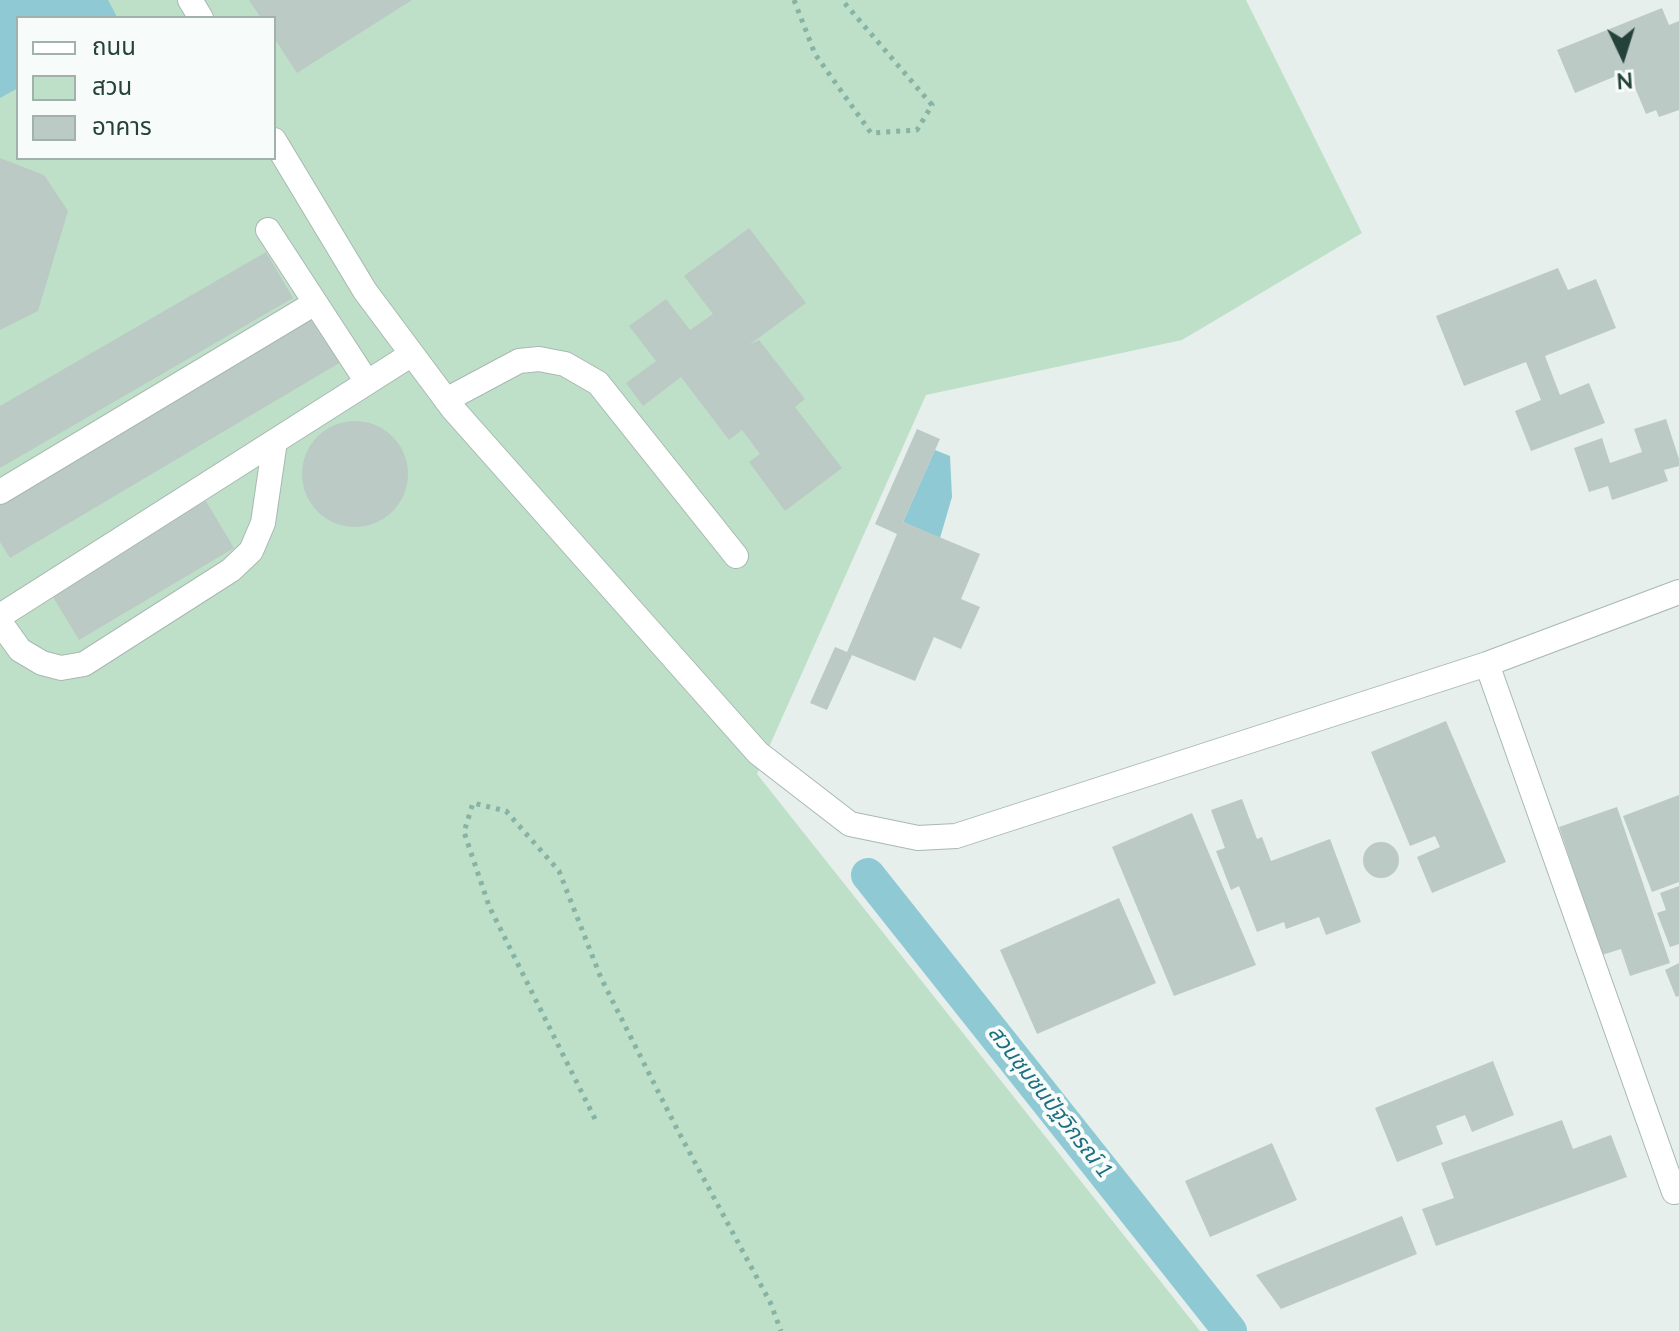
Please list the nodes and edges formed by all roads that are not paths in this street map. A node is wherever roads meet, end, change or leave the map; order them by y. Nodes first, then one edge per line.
1 (276, 143) edge
2 (268, 230) dead end
3 (315, 303) junction
4 (412, 354) junction
5 (367, 382) junction
6 (446, 400) junction
7 (275, 441) junction
8 (0, 492) edge
9 (736, 556) dead end
10 (1679, 592) edge
11 (0, 616) edge
12 (0, 622) edge
13 (1487, 664) junction
14 (1677, 1197) edge

1 - 4 street
2 - 3 street
3 - 5 street
3 - 8 street
4 - 5 street
4 - 6 street
5 - 7 street
6 - 9 street
6 - 13 street
7 - 11 street
7 - 12 street
10 - 13 street
13 - 14 street

